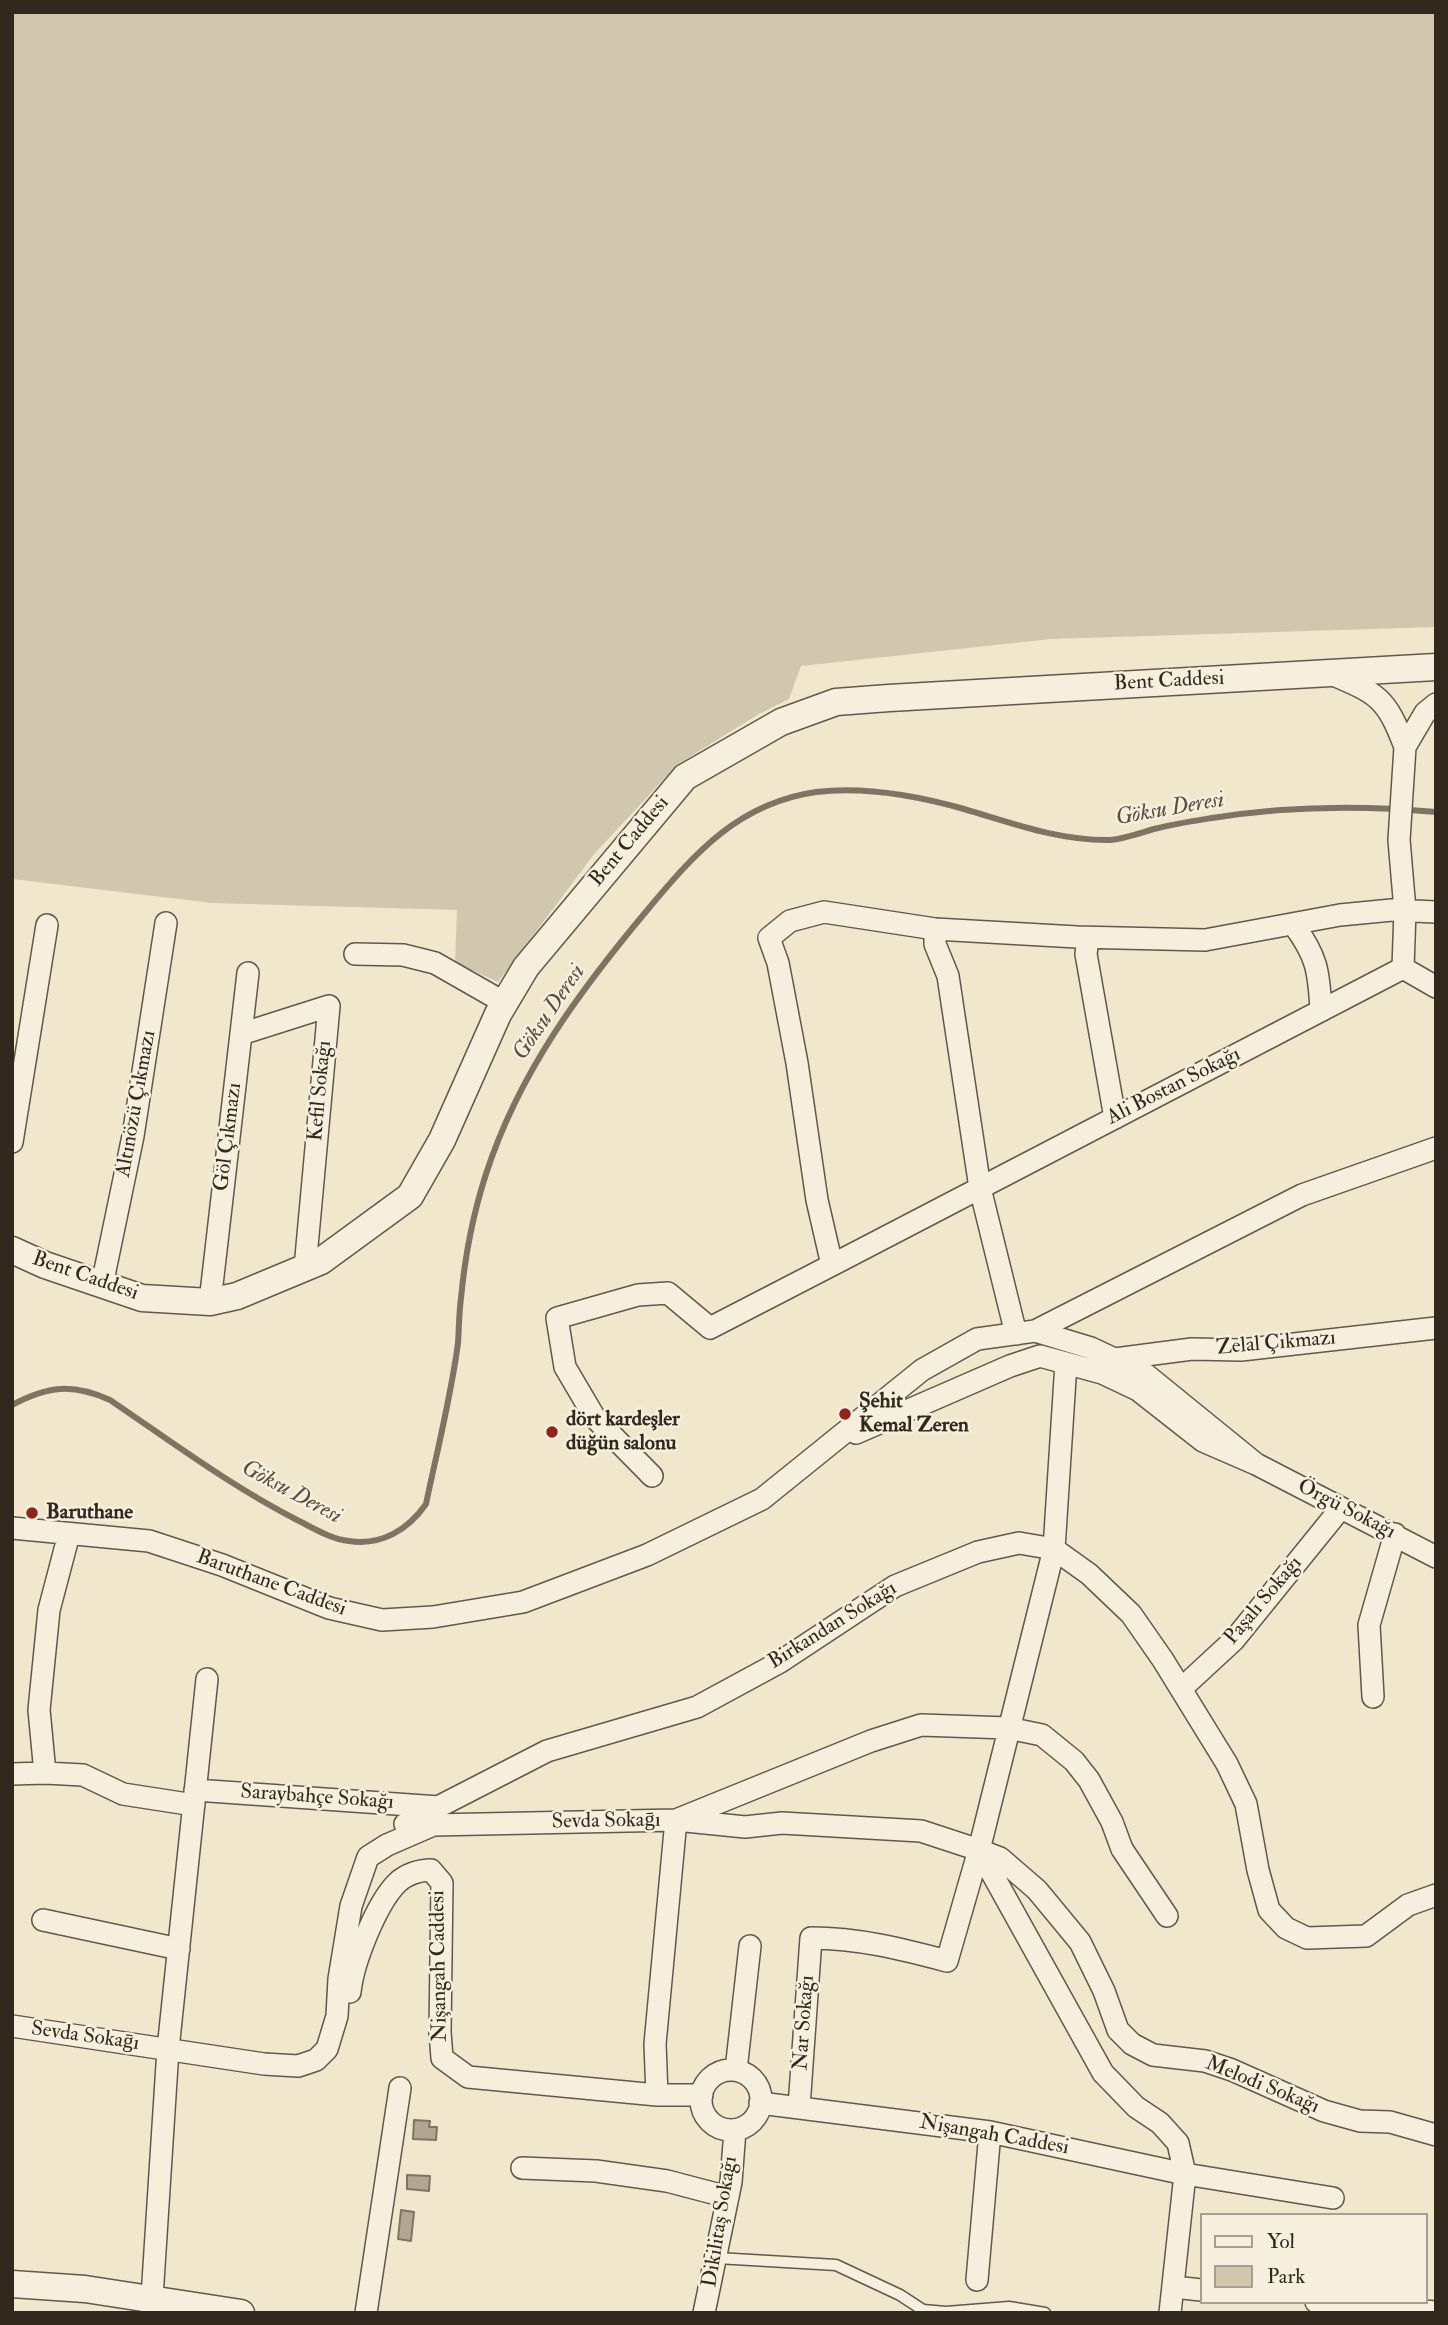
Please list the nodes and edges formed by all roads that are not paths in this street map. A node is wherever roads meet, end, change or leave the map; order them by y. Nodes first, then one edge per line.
1 (1436, 667) edge
2 (1329, 673) junction
3 (1436, 704) edge
4 (1405, 747) junction
5 (1405, 910) junction
6 (1436, 912) edge
7 (166, 923) dead end
8 (1293, 924) junction
9 (47, 925) dead end
10 (935, 929) junction
11 (1088, 938) junction
12 (355, 954) dead end
13 (1403, 968) junction
14 (248, 973) dead end
15 (1436, 987) edge
16 (505, 1003) junction
17 (1321, 1010) junction
18 (241, 1034) junction
19 (1115, 1118) junction
20 (12, 1142) edge
21 (1436, 1148) edge
22 (980, 1188) junction
23 (12, 1250) edge
24 (832, 1265) junction
25 (305, 1268) junction
26 (103, 1284) junction
27 (210, 1302) junction
28 (1436, 1328) edge
29 (1026, 1332) junction
30 (1115, 1359) junction
31 (1066, 1363) junction
32 (826, 1447) junction
33 (1256, 1464) junction
34 (652, 1476) dead end
35 (1341, 1508) junction
36 (12, 1528) edge
37 (69, 1534) junction
38 (1395, 1534) junction
39 (1054, 1549) junction
40 (1436, 1557) edge
41 (207, 1679) dead end
42 (1181, 1689) junction
43 (1373, 1697) dead end
44 (1009, 1728) junction
45 (45, 1773) junction
46 (12, 1774) edge
47 (194, 1798) junction
48 (439, 1807) junction
49 (676, 1820) junction
50 (979, 1850) junction
51 (368, 1857) junction
52 (1436, 1895) edge
53 (1167, 1916) dead end
54 (43, 1920) dead end
55 (750, 1946) dead end
56 (179, 1949) junction
57 (12, 2026) edge
58 (328, 2047) junction
59 (168, 2049) junction
60 (736, 2070) junction
61 (400, 2088) dead end
62 (657, 2095) junction
63 (702, 2095) junction
64 (761, 2103) junction
65 (799, 2107) junction
66 (735, 2130) junction
67 (990, 2132) junction
68 (1436, 2135) edge
69 (522, 2168) dead end
70 (1185, 2174) junction
71 (728, 2197) junction
72 (1333, 2198) dead end
73 (717, 2258) junction
74 (977, 2280) dead end
75 (12, 2284) edge
76 (1174, 2287) junction
77 (1200, 2290) edge
78 (1340, 2304) edge
79 (151, 2306) edge
80 (1436, 2312) edge
81 (241, 2313) edge
82 (366, 2313) edge
83 (704, 2313) edge
84 (1045, 2313) edge
85 (1170, 2313) edge

1 - 2 street, Bent Caddesi
2 - 4 street
2 - 16 street, Bent Caddesi
3 - 4 street
4 - 5 street
5 - 6 street
5 - 8 street
5 - 13 street
7 - 26 street, Altınözü Çıkmazı
8 - 11 street
8 - 17 street
9 - 20 street
10 - 11 street
10 - 22 street
10 - 24 street
11 - 19 street
12 - 16 street
13 - 15 street
13 - 17 street, Ali Bostan Sokağı
14 - 18 street, Göl Çıkmazı
16 - 25 street, Bent Caddesi
17 - 19 street, Ali Bostan Sokağı
18 - 25 street, Kefil Sokağı
18 - 27 street, Göl Çıkmazı
19 - 22 street, Ali Bostan Sokağı
21 - 29 street
22 - 24 street, Ali Bostan Sokağı
22 - 29 street
23 - 26 street, Bent Caddesi
24 - 34 street, Ali Bostan Sokağı
25 - 27 street, Bent Caddesi
26 - 27 street, Bent Caddesi
28 - 30 street, Zelal Çıkmazı
29 - 30 street
29 - 32 street
30 - 33 street
31 - 32 street
31 - 33 street
31 - 39 street
32 - 37 street, Baruthane Caddesi
33 - 35 street, Örgü Sokağı
35 - 38 street, Örgü Sokağı
35 - 42 street, Paşalı Sokağı
36 - 37 street, Baruthane Caddesi
37 - 45 street
38 - 40 street, Örgü Sokağı
38 - 43 street
39 - 42 street, Birkandan Sokağı
39 - 44 street
39 - 48 street, Birkandan Sokağı
41 - 47 street
42 - 52 street, Birkandan Sokağı
44 - 49 street
44 - 50 street
44 - 53 street
45 - 46 street, Saraybahçe Sokağı
45 - 47 street, Saraybahçe Sokağı
47 - 48 street, Saraybahçe Sokağı
47 - 56 street
48 - 51 street, Birkandan Sokağı
49 - 50 street, Sevda Sokaḡı
49 - 51 street, Sevda Sokaḡı
49 - 62 street
50 - 65 street, Nar Sokağı
50 - 68 street, Melodi Sokağı
50 - 70 street
51 - 58 street
54 - 56 street
55 - 60 street
56 - 59 street
57 - 59 street, Sevda Sokaḡı
58 - 59 street, Sevda Sokaḡı
58 - 62 street, Nişangah Caddesi
59 - 79 street
60 - 63 street
60 - 64 street
61 - 82 street
62 - 63 street, Nişangah Caddesi
63 - 66 street
64 - 65 street, Nişangah Caddesi
64 - 66 street
65 - 67 street, Nişangah Caddesi
66 - 71 street, Dikilitaş Sokağı
67 - 70 street, Nişangah Caddesi
67 - 74 street
69 - 71 street
70 - 72 street, Nişangah Caddesi
70 - 76 street
71 - 73 street, Dikilitaş Sokağı
73 - 83 street, Dikilitaş Sokağı
73 - 84 lane
75 - 79 street
76 - 77 street
76 - 85 street
78 - 80 street
79 - 81 street

